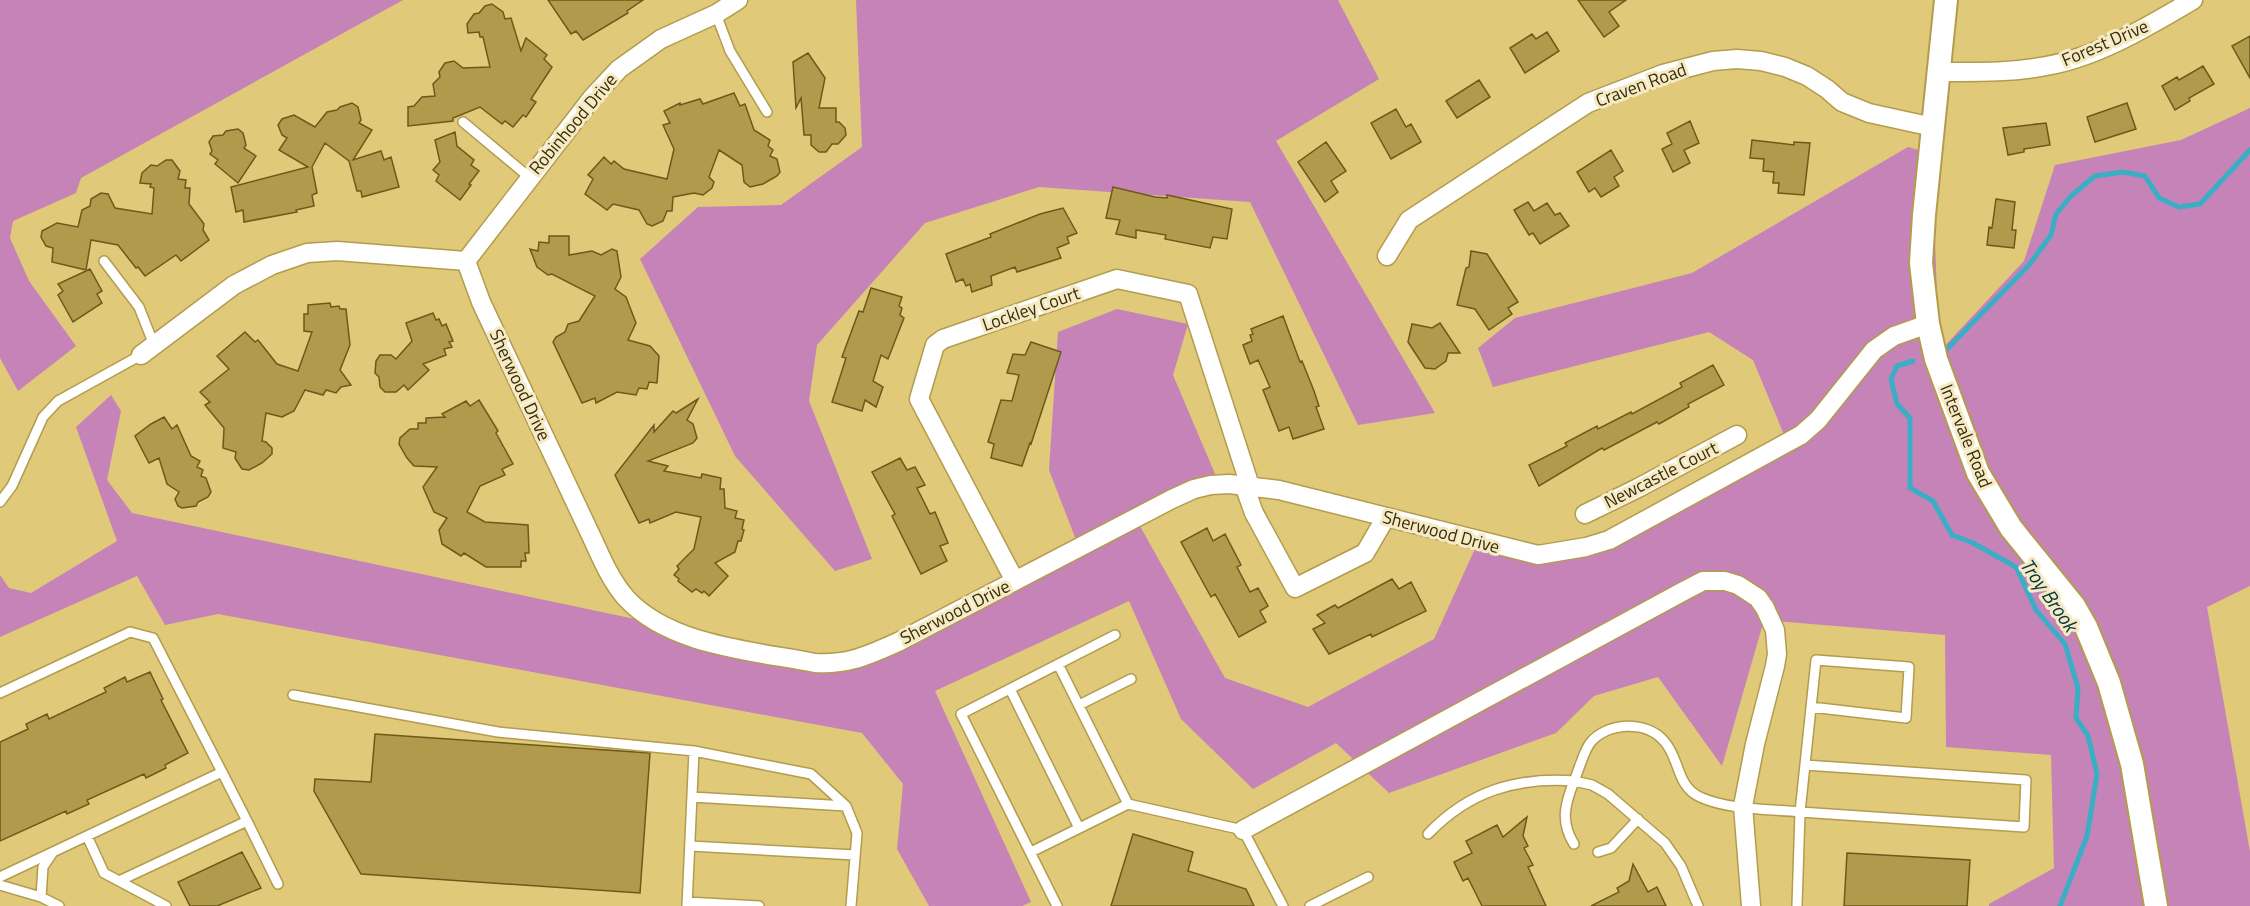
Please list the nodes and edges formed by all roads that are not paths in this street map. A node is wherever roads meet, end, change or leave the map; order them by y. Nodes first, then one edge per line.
1 (738, 0) edge
2 (1946, 0) edge
3 (2193, 0) edge
4 (716, 14) junction
5 (1939, 72) junction
6 (766, 112) dead end
7 (463, 122) dead end
8 (1933, 127) junction
9 (529, 177) junction
10 (1387, 256) dead end
11 (104, 261) dead end
12 (466, 261) junction
13 (1928, 324) junction
14 (147, 350) junction
15 (1737, 435) dead end
16 (1247, 486) junction
17 (1638, 488) junction
18 (0, 502) edge
19 (1585, 514) dead end
20 (1653, 515) junction
21 (1386, 517) junction
22 (1015, 581) junction
23 (1115, 635) dead end
24 (1058, 664) junction
25 (1131, 679) dead end
26 (1010, 689) junction
27 (0, 693) edge
28 (292, 695) dead end
29 (1079, 705) junction
30 (1811, 707) junction
31 (694, 751) junction
32 (1805, 765) junction
33 (222, 772) junction
34 (1574, 781) junction
35 (692, 798) junction
36 (1128, 804) junction
37 (846, 806) junction
38 (1743, 806) junction
39 (1800, 812) junction
40 (1638, 819) junction
41 (247, 821) junction
42 (1079, 828) junction
43 (1243, 830) junction
44 (1428, 834) dead end
45 (87, 836) junction
46 (1574, 844) dead end
47 (690, 846) junction
48 (53, 852) junction
49 (1030, 852) junction
50 (1598, 852) dead end
51 (855, 855) junction
52 (0, 877) edge
53 (1368, 877) dead end
54 (119, 881) junction
55 (278, 884) dead end
56 (0, 885) edge
57 (41, 897) junction
58 (687, 904) edge
59 (59, 906) edge
60 (166, 906) edge
61 (759, 906) edge
62 (851, 906) edge
63 (1057, 906) edge
64 (1284, 906) edge
65 (1310, 906) edge
66 (1698, 906) edge
67 (1751, 906) edge
68 (1797, 906) edge
69 (2156, 906) edge

1 - 4 street, Robinhood Drive
2 - 5 street, Intervale Road
3 - 5 street, Forest Drive
4 - 6 lane
4 - 9 street, Robinhood Drive
5 - 8 street, Intervale Road
7 - 9 lane
8 - 10 street, Craven Road
8 - 13 street, Intervale Road
9 - 12 street, Robinhood Drive
11 - 14 lane
12 - 14 street
12 - 22 street, Sherwood Drive
13 - 20 street, Sherwood Drive
13 - 69 street, Intervale Road
14 - 18 lane
15 - 17 street, Newcastle Court
16 - 21 street, Sherwood Drive
16 - 21 street
16 - 22 street, Sherwood Drive
16 - 22 street, Lockley Court
17 - 19 street, Newcastle Court
17 - 20 street
20 - 21 street, Sherwood Drive
23 - 24 lane
24 - 26 lane
24 - 29 lane
25 - 29 lane
26 - 42 lane
26 - 49 lane
27 - 33 lane
28 - 31 lane
29 - 36 lane
30 - 30 lane
30 - 32 lane
31 - 35 lane
31 - 37 lane
32 - 39 lane
32 - 39 lane
33 - 41 lane
33 - 45 lane
34 - 38 lane
34 - 40 lane
34 - 44 lane
34 - 46 lane
35 - 37 lane
35 - 47 lane
36 - 42 lane
36 - 43 lane
37 - 51 lane
38 - 39 lane
38 - 43 street
38 - 67 street
39 - 68 lane
40 - 50 lane
40 - 66 lane
41 - 54 lane
41 - 55 lane
42 - 49 lane
43 - 64 lane
45 - 48 lane
45 - 54 lane
47 - 51 lane
47 - 58 lane
48 - 52 lane
48 - 57 lane
49 - 63 lane
51 - 62 lane
53 - 65 lane
54 - 60 lane
56 - 57 lane
57 - 59 lane
58 - 61 lane

